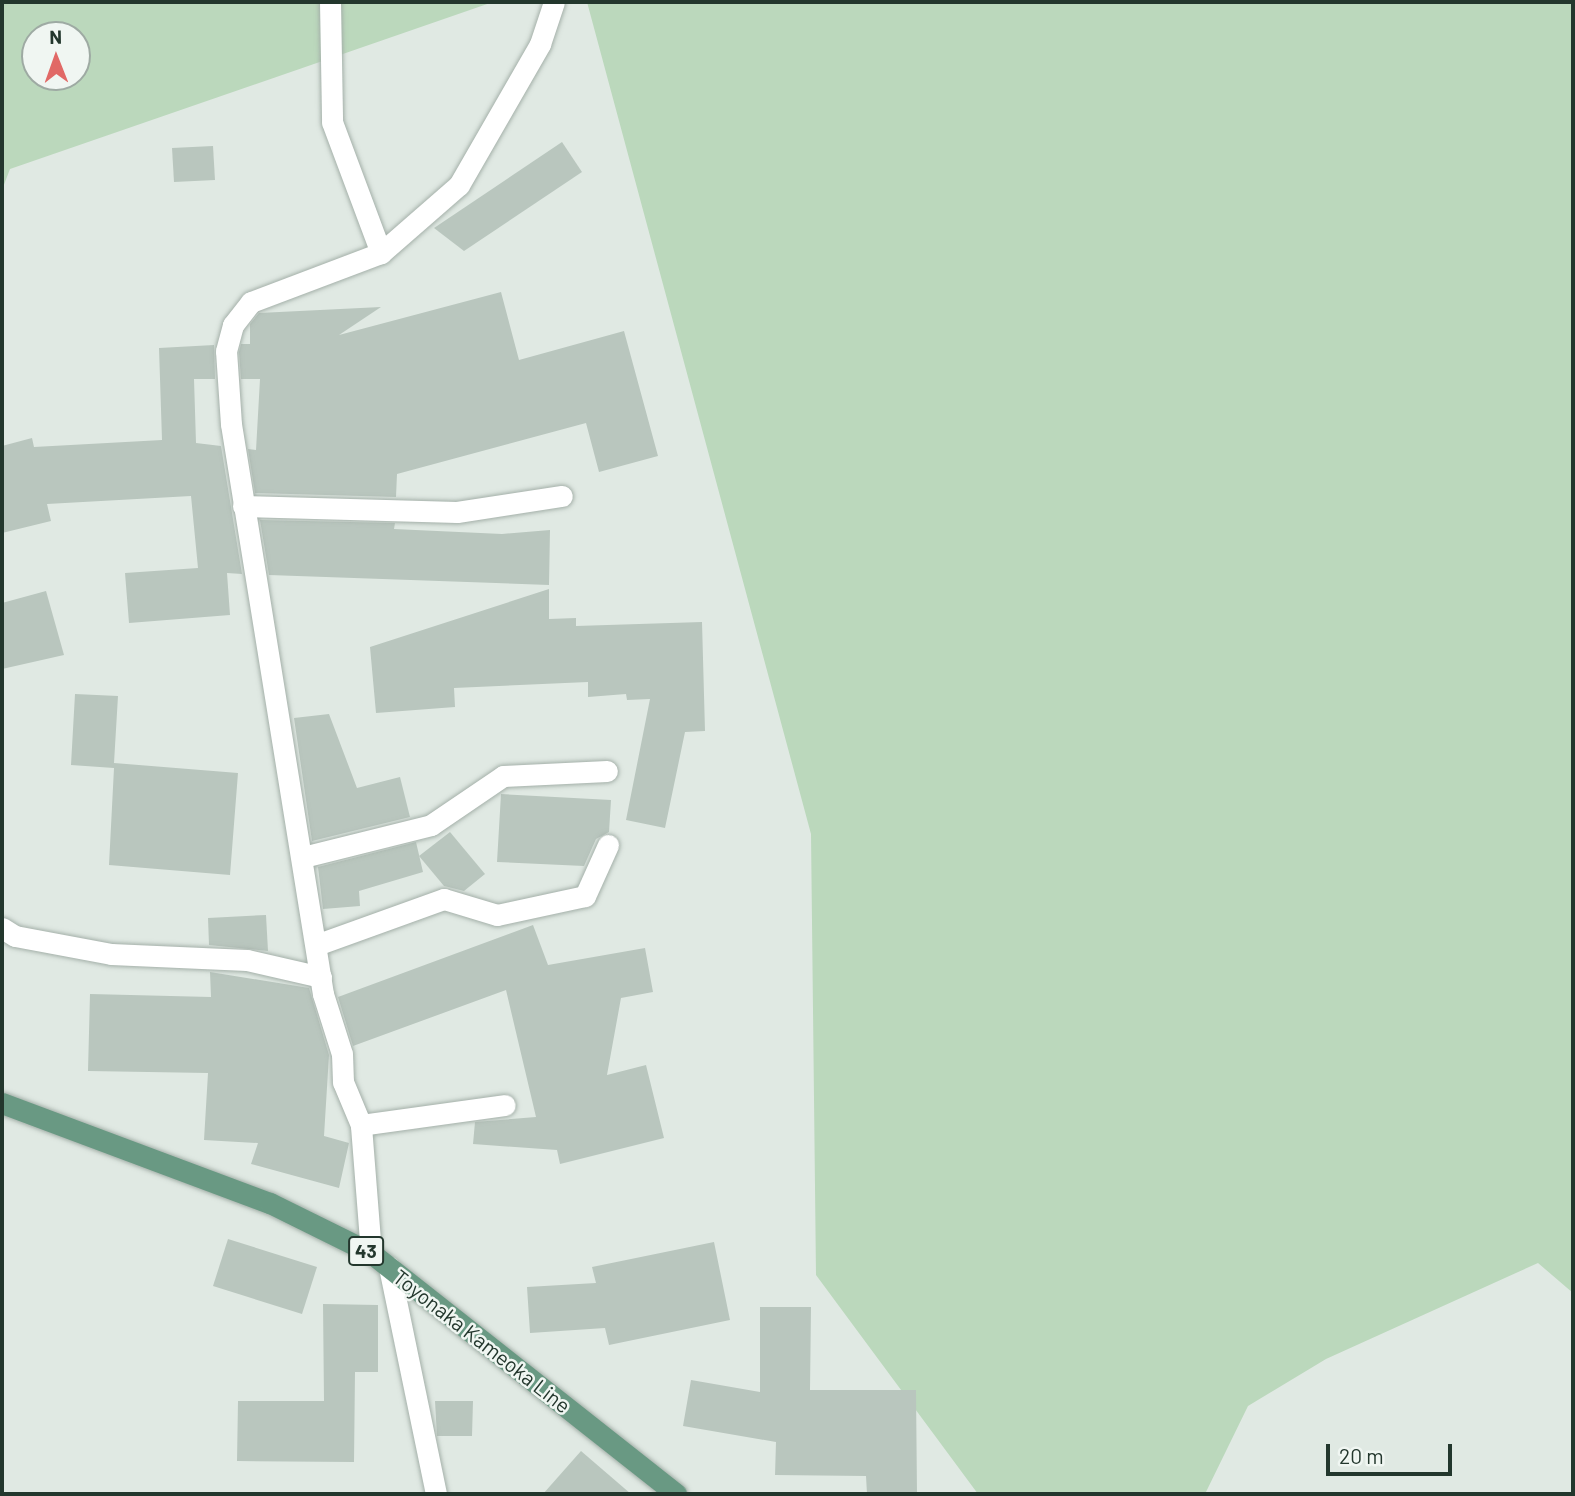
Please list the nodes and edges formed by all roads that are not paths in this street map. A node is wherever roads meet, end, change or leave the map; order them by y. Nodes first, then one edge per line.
1 (330, 2) edge
2 (554, 2) edge
3 (381, 253) junction
4 (562, 496) dead end
5 (243, 506) junction
6 (607, 771) dead end
7 (608, 845) dead end
8 (303, 857) junction
9 (2, 928) edge
10 (316, 945) junction
11 (321, 977) junction
12 (2, 1103) edge
13 (505, 1105) dead end
14 (361, 1125) junction
15 (370, 1253) junction
16 (389, 1267) junction
17 (436, 1494) edge
18 (676, 1494) edge

1 - 3 street
2 - 3 street
3 - 5 street
4 - 5 street
5 - 8 street
6 - 8 street
7 - 10 street
8 - 10 street
9 - 11 street
10 - 11 street
11 - 14 street
12 - 15 main road, Toyonaka Kameoka Line / 43
13 - 14 street
14 - 15 street
15 - 16 main road, Toyonaka Kameoka Line / 43
16 - 17 street
16 - 18 main road, Toyonaka Kameoka Line / 43

